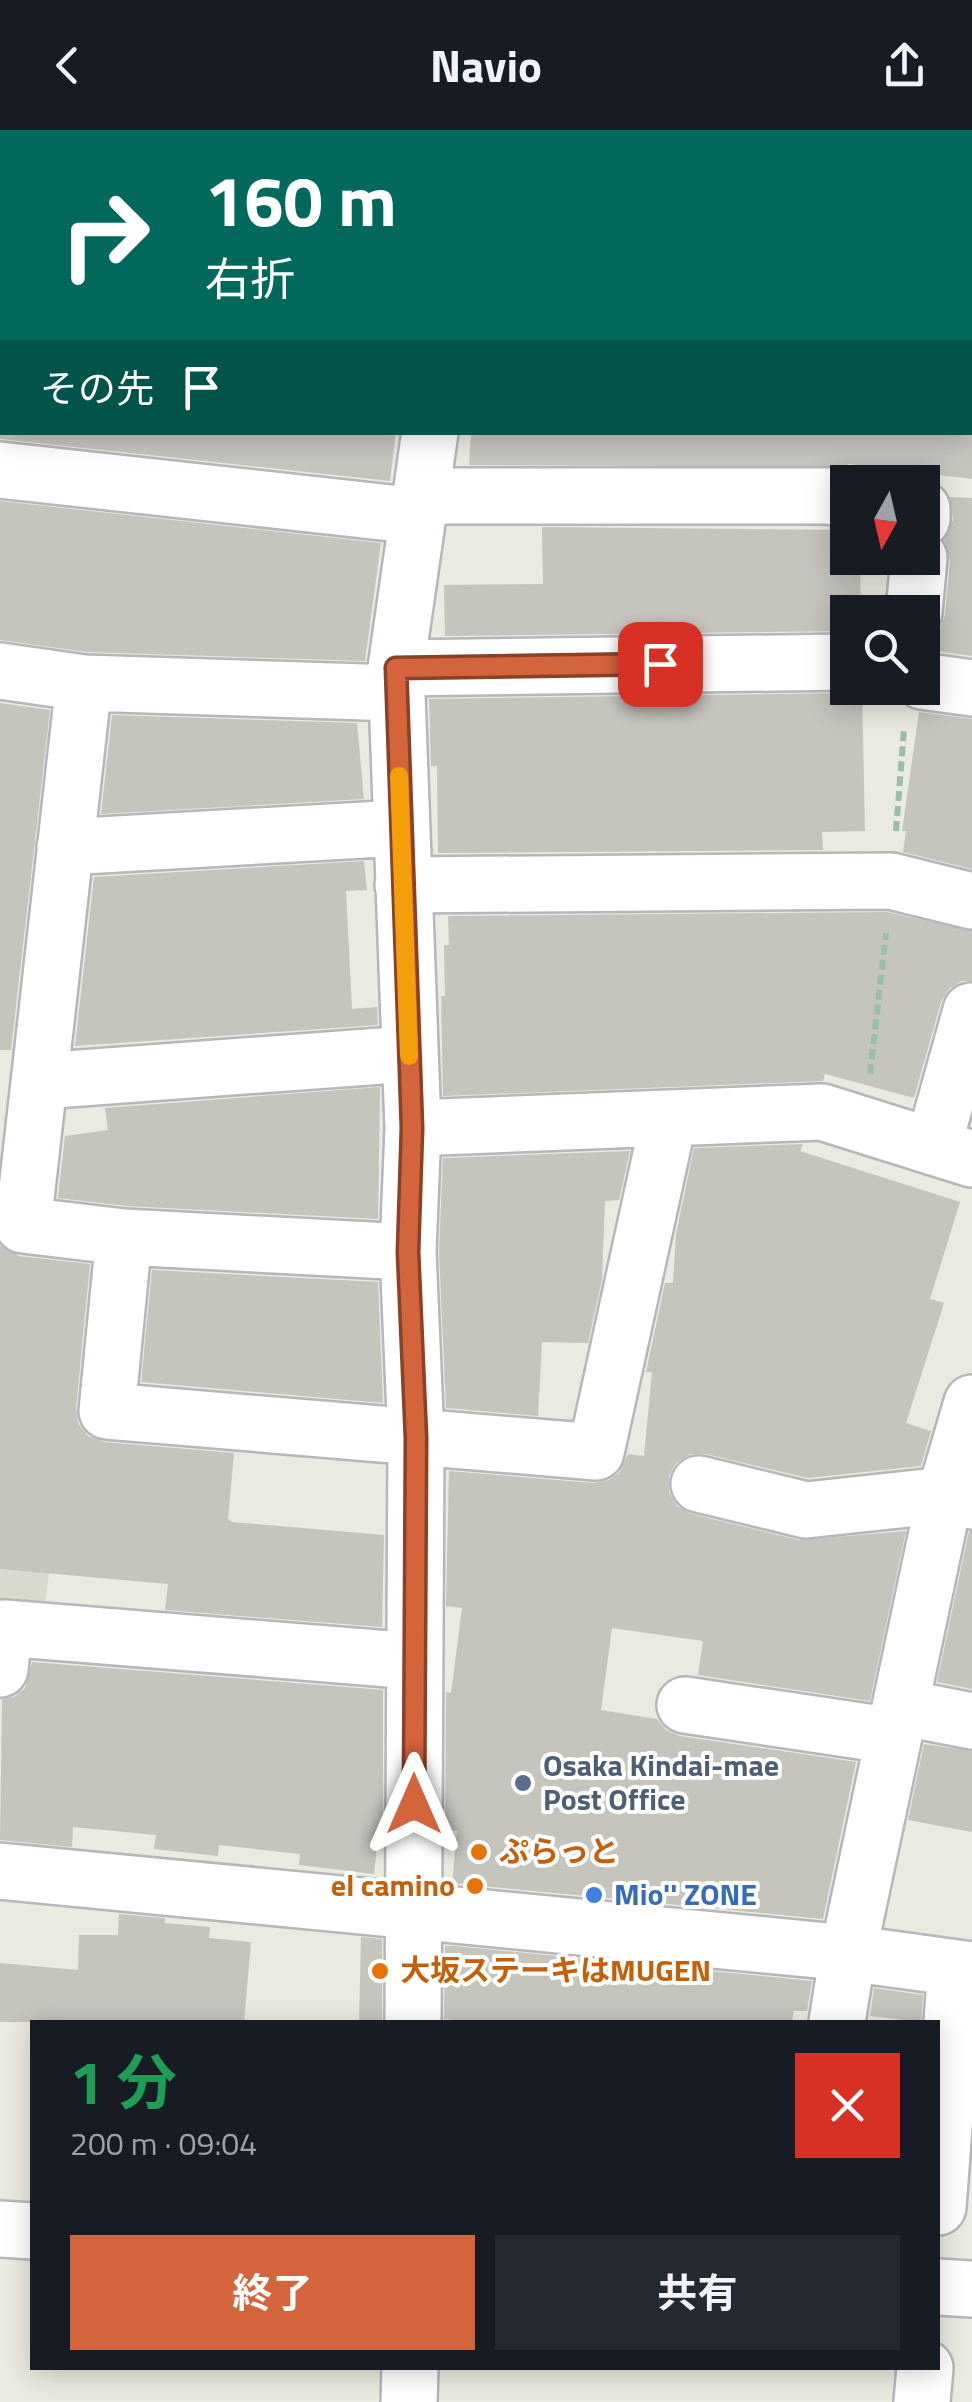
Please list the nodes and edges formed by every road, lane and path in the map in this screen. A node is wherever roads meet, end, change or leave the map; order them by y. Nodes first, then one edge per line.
1 (430, 435) edge
2 (69, 454) edge
3 (0, 470) edge
4 (830, 497) edge
5 (420, 506) junction
6 (830, 663) edge
7 (0, 671) edge
8 (396, 681) junction
9 (84, 683) junction
10 (940, 684) edge
11 (972, 688) edge
12 (400, 828) junction
13 (65, 847) junction
14 (403, 886) junction
15 (972, 901) edge
16 (971, 1010) edge
17 (408, 1054) junction
18 (40, 1081) junction
19 (669, 1118) junction
20 (412, 1128) junction
21 (952, 1153) edge
22 (124, 1237) junction
23 (408, 1252) junction
24 (972, 1402) edge
25 (416, 1438) junction
26 (700, 1484) dead end
27 (959, 1498) edge
28 (414, 1661) junction
29 (0, 1669) edge
30 (686, 1705) dead end
31 (898, 1721) junction
32 (972, 1721) edge
33 (0, 1871) edge
34 (413, 1911) junction
35 (848, 1953) junction
36 (964, 1969) edge
37 (413, 2020) edge
38 (837, 2020) edge
39 (940, 2189) edge
40 (0, 2229) edge
41 (30, 2231) edge
42 (940, 2287) edge
43 (972, 2289) edge
44 (410, 2370) edge
45 (925, 2370) edge
46 (409, 2402) edge
47 (922, 2402) edge

1 - 5 street
2 - 3 street
2 - 5 street
4 - 5 street
5 - 8 street
6 - 8 street
7 - 9 street
8 - 9 street
8 - 12 street
9 - 13 street
10 - 11 street
12 - 13 street
12 - 14 street
13 - 18 street
14 - 15 street
14 - 17 street
16 - 21 street
17 - 18 street
17 - 20 street
18 - 22 street
19 - 20 street
19 - 21 street
19 - 25 street
20 - 23 street
22 - 23 street
22 - 25 street
23 - 25 street
24 - 27 street
25 - 28 street
26 - 27 street
27 - 31 street
28 - 29 street
28 - 34 street
30 - 31 street
31 - 32 street
31 - 35 street
33 - 34 street
34 - 35 street
34 - 37 street
35 - 36 street
35 - 38 street
36 - 39 street
40 - 41 street
42 - 43 street
44 - 46 street
45 - 47 street

